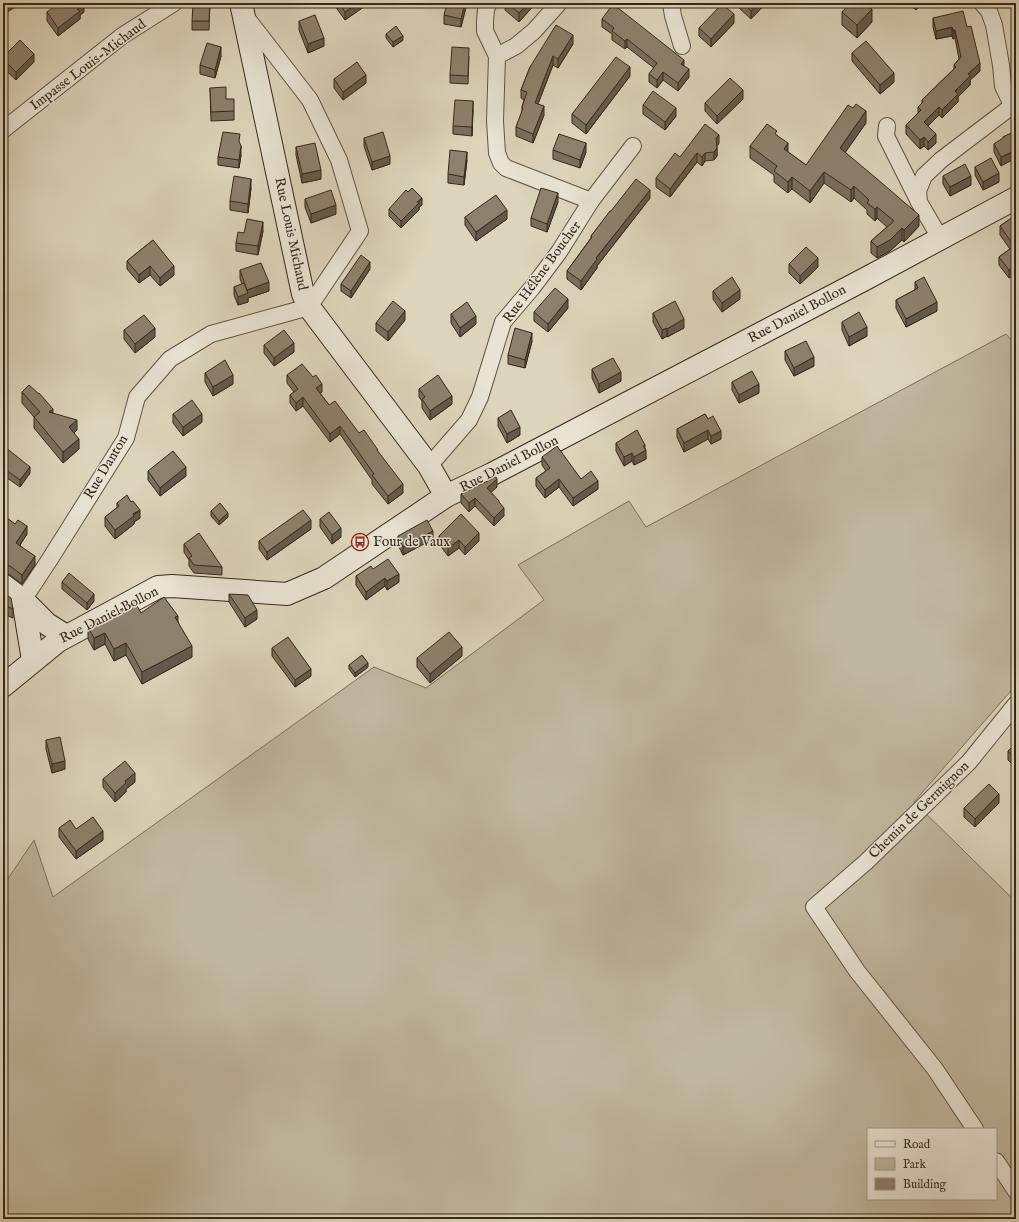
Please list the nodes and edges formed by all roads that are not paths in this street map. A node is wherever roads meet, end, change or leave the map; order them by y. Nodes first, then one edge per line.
1 (174, 3) edge
2 (489, 3) edge
3 (559, 3) edge
4 (672, 3) edge
5 (982, 3) edge
6 (242, 9) edge
7 (682, 46) dead end
8 (497, 56) junction
9 (1014, 104) edge
10 (887, 126) dead end
11 (3, 130) edge
12 (632, 146) dead end
13 (1016, 198) edge
14 (591, 201) junction
15 (919, 202) junction
16 (940, 238) junction
17 (309, 307) junction
18 (429, 466) junction
19 (446, 496) junction
20 (3, 585) edge
21 (23, 600) junction
22 (66, 636) junction
23 (33, 660) junction
24 (3, 686) edge
25 (1016, 704) edge
26 (974, 1128) edge
27 (997, 1162) edge
28 (1016, 1191) edge

1 - 11 street, Impasse Louis-Michaud
2 - 8 street
3 - 8 street
4 - 7 street
5 - 9 street
6 - 17 street, Rue Louis Michaud
6 - 17 street
8 - 14 street
9 - 15 street
10 - 15 street
12 - 14 street, Rue Hélène Boucher
13 - 16 street, Rue Daniel Bollon
14 - 18 street, Rue Hélène Boucher
15 - 16 street
16 - 19 street, Rue Daniel Bollon
17 - 18 street, Rue Louis Michaud
17 - 21 street, Rue Danton
18 - 19 street, Rue Louis Michaud
19 - 22 street, Rue Daniel Bollon
20 - 21 street
21 - 22 street
21 - 23 street
22 - 23 street, Rue Daniel Bollon
23 - 24 street, Rue Daniel Bollon
25 - 26 street, Chemin de Germignon
27 - 28 street

